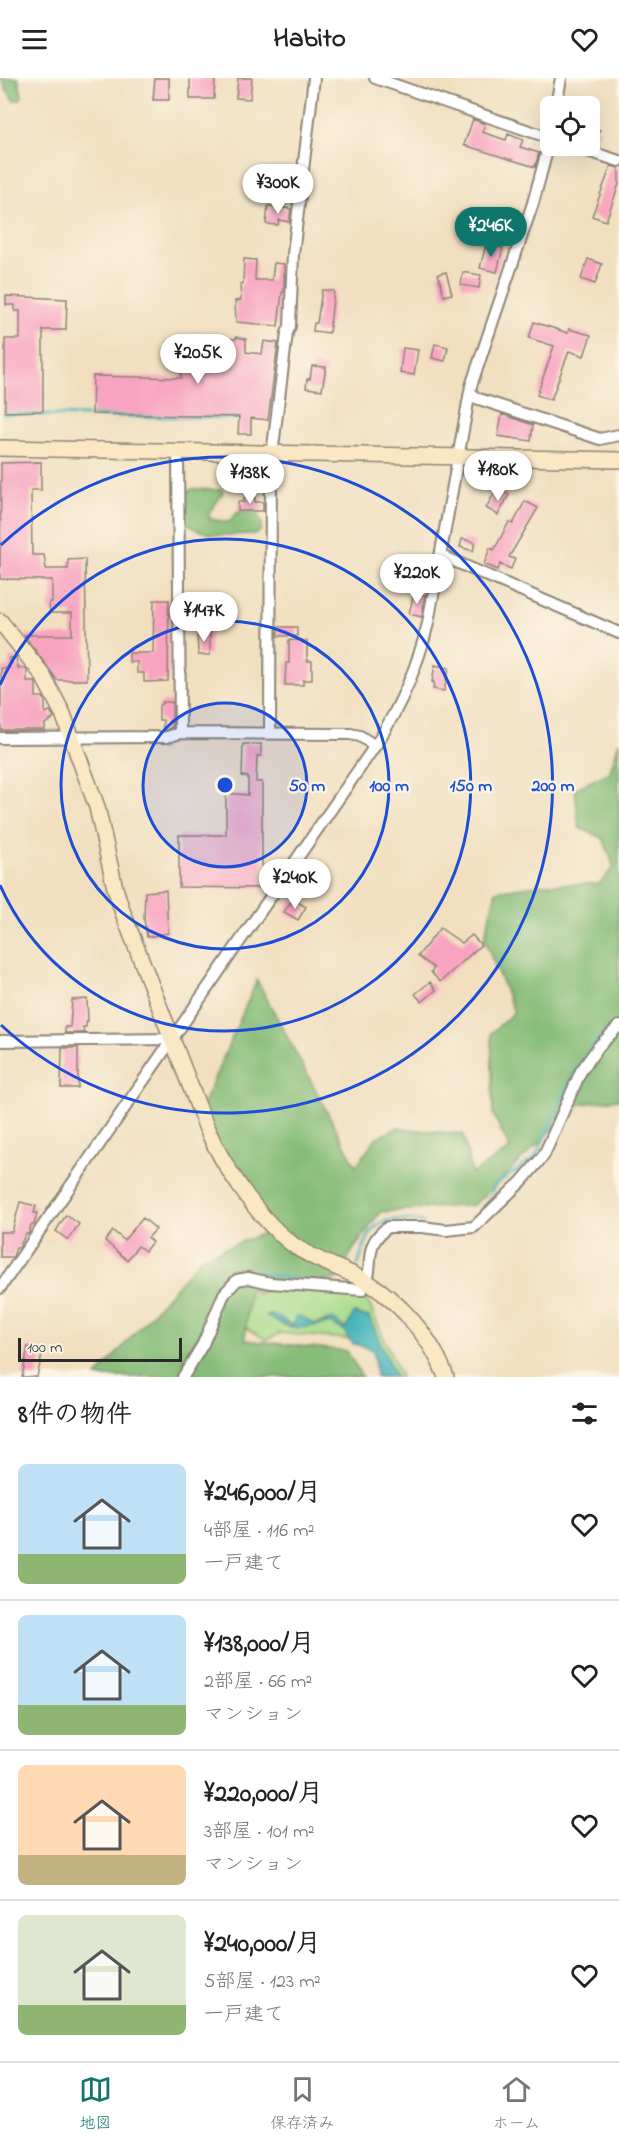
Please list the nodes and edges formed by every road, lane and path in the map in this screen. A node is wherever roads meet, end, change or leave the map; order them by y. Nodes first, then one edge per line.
1 (314, 78) edge
2 (375, 78) edge
3 (561, 78) edge
4 (558, 96) edge
5 (540, 136) edge
6 (600, 155) edge
7 (545, 156) edge
8 (619, 161) edge
9 (470, 392) junction
10 (619, 435) edge
11 (0, 448) edge
12 (178, 451) junction
13 (271, 453) junction
14 (458, 457) junction
15 (619, 460) edge
16 (440, 555) junction
17 (0, 621) edge
18 (619, 633) edge
19 (180, 733) junction
20 (270, 734) junction
21 (0, 738) edge
22 (72, 738) junction
23 (375, 746) junction
24 (619, 1026) edge
25 (172, 1039) junction
26 (0, 1041) edge
27 (367, 1282) junction
28 (0, 1288) edge
29 (183, 1377) edge
30 (446, 1377) edge

1 - 13 street
2 - 5 street
3 - 4 street
6 - 8 street
7 - 9 street
9 - 10 street
9 - 14 street
11 - 12 street
12 - 13 street
12 - 19 street
13 - 14 street
13 - 20 street
14 - 15 street
14 - 16 street
16 - 18 street
16 - 23 street
17 - 22 street
19 - 20 street
19 - 22 street
20 - 23 street
21 - 22 street
22 - 25 street
23 - 25 street
24 - 27 street
25 - 26 street
25 - 27 street
25 - 28 street
27 - 29 street
27 - 30 street

